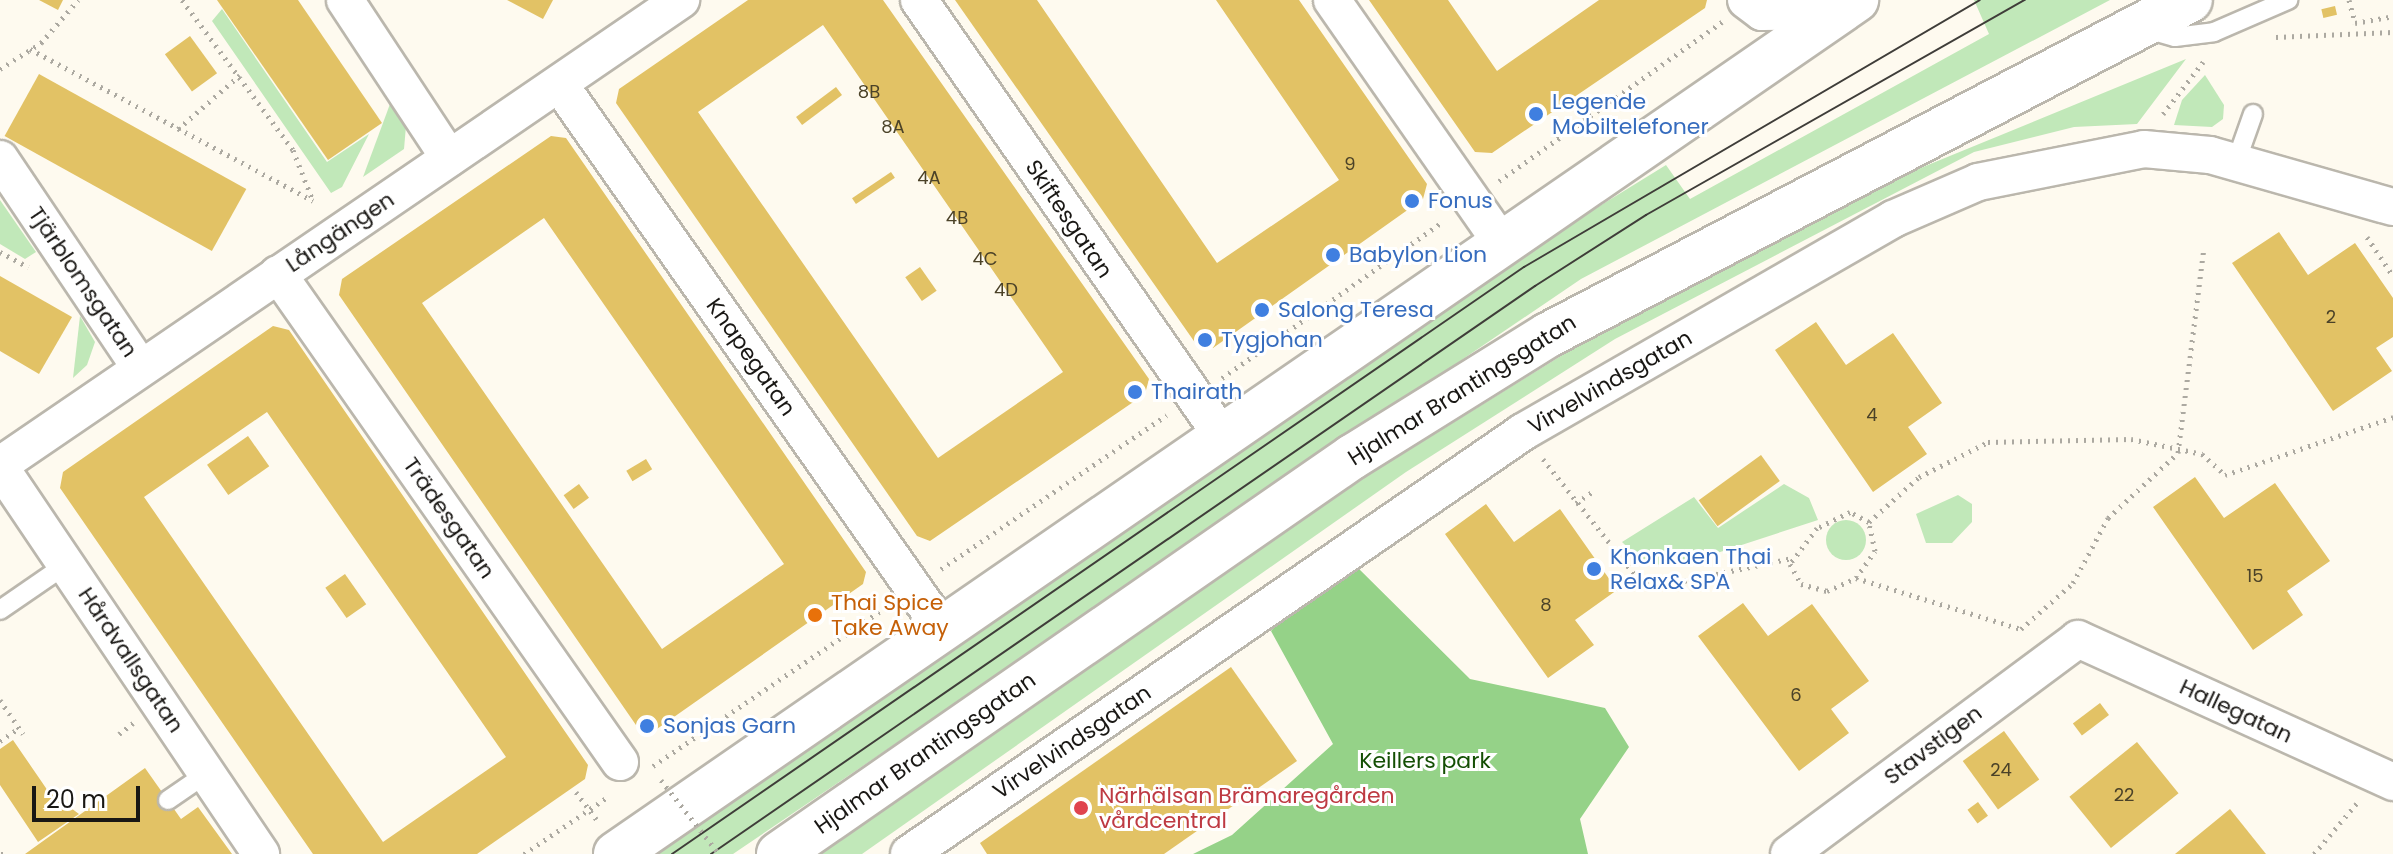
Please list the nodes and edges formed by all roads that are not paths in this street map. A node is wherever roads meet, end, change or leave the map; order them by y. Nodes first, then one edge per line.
1 (345, 0) edge
2 (681, 0) edge
3 (919, 0) edge
4 (1332, 0) edge
5 (1746, 0) edge
6 (2190, 0) edge
7 (2288, 0) edge
8 (1848, 6) edge
9 (2140, 27) junction
10 (560, 85) junction
11 (2253, 114) dead end
12 (449, 158) junction
13 (0, 159) edge
14 (2236, 162) junction
15 (2393, 207) edge
16 (1502, 244) junction
17 (278, 274) junction
18 (139, 366) junction
19 (1222, 436) junction
20 (0, 466) edge
21 (67, 564) junction
22 (0, 610) edge
23 (942, 629) junction
24 (2078, 639) joint
25 (633, 773) road end
26 (206, 774) junction
27 (2387, 779) edge
28 (168, 800) dead end
29 (612, 836) edge
30 (261, 854) edge
31 (779, 854) edge
32 (909, 854) edge
33 (1789, 854) edge

1 - 12 street
2 - 10 street, Långängen
3 - 19 street, Skiftesgatan
4 - 16 street
5 - 8 street
6 - 9 main road, Hjalmar Brantingsgatan
7 - 9 lane
8 - 16 main road
9 - 31 main road, Hjalmar Brantingsgatan
10 - 12 street, Långängen
10 - 23 street, Knapegatan
11 - 14 lane
12 - 17 street, Långängen
13 - 18 street, Tjärblomsgatan
14 - 15 street, Virvelvindsgatan
14 - 32 street, Virvelvindsgatan
16 - 19 main road
17 - 18 street, Långängen
17 - 25 street, Trädesgatan
18 - 20 street, Långängen
19 - 23 main road
20 - 21 street, Hårdvallsgatan
21 - 22 lane
21 - 26 street, Hårdvallsgatan
23 - 29 main road
24 - 27 street, Hallegatan
24 - 33 street, Stavstigen
26 - 28 lane
26 - 30 street, Hårdvallsgatan

